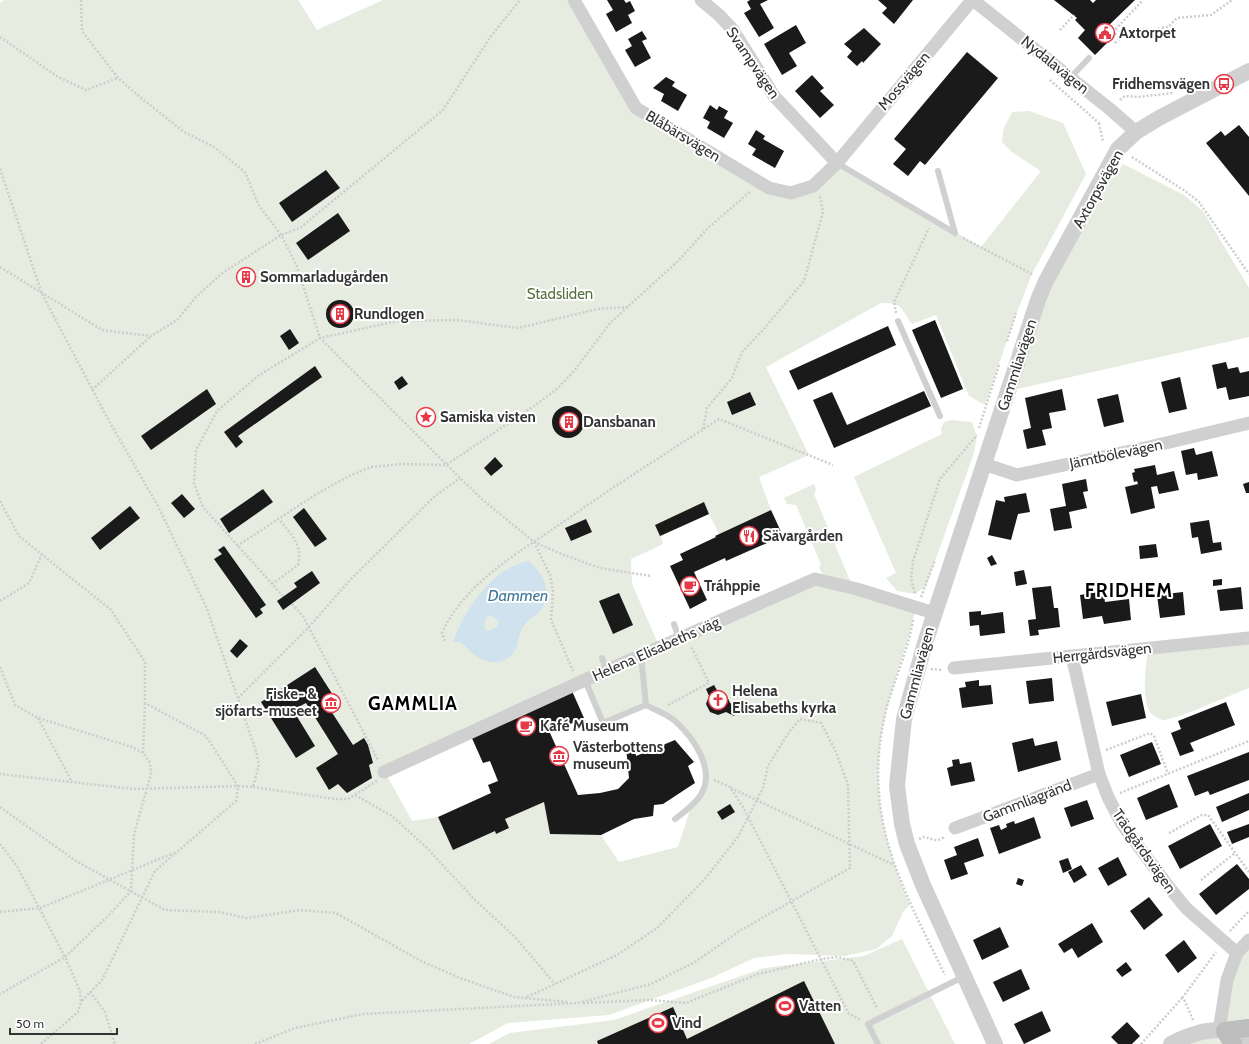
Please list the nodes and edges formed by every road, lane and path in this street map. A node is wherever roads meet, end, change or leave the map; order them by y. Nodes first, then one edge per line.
1 (81, 0) edge
2 (520, 0) edge
3 (574, 0) edge
4 (701, 0) edge
5 (973, 0) edge
6 (1143, 0) edge
7 (1232, 0) edge
8 (1074, 15) dead end
9 (1060, 30) dead end
10 (0, 37) edge
11 (1120, 38) junction
12 (1115, 43) dead end
13 (1089, 58) dead end
14 (1249, 71) edge
15 (118, 78) junction
16 (1071, 78) junction
17 (1179, 90) dead end
18 (1111, 110) junction
19 (1136, 132) junction
20 (1103, 142) junction
21 (1100, 148) dead end
22 (1118, 149) junction
23 (837, 163) junction
24 (0, 169) edge
25 (938, 170) dead end
26 (817, 182) junction
27 (761, 183) junction
28 (932, 220) junction
29 (955, 233) junction
30 (281, 234) junction
31 (0, 267) edge
32 (1035, 268) dead end
33 (1032, 274) junction
34 (1249, 274) edge
35 (1029, 281) dead end
36 (42, 294) junction
37 (1038, 300) joint
38 (628, 307) junction
39 (1018, 310) dead end
40 (898, 321) joint
41 (151, 336) junction
42 (320, 338) junction
43 (1006, 344) dead end
44 (1002, 358) dead end
45 (92, 390) junction
46 (940, 416) dead end
47 (1249, 423) edge
48 (703, 429) junction
49 (446, 464) junction
50 (984, 464) junction
51 (833, 465) dead end
52 (460, 478) junction
53 (0, 501) edge
54 (279, 519) junction
55 (534, 542) junction
56 (237, 546) junction
57 (42, 554) junction
58 (935, 560) dead end
59 (651, 576) dead end
60 (272, 584) junction
61 (284, 596) dead end
62 (0, 601) edge
63 (292, 604) dead end
64 (916, 607) junction
65 (934, 613) junction
66 (674, 624) dead end
67 (309, 627) junction
68 (683, 637) junction
69 (1249, 638) edge
70 (445, 641) dead end
71 (641, 656) junction
72 (1072, 656) junction
73 (0, 667) edge
74 (954, 668) dead end
75 (582, 682) junction
76 (238, 698) junction
77 (145, 703) junction
78 (646, 705) junction
79 (656, 710) junction
80 (38, 718) junction
81 (1249, 741) edge
82 (143, 753) junction
83 (1094, 755) junction
84 (384, 772) junction
85 (0, 774) edge
86 (1099, 774) junction
87 (1168, 774) junction
88 (707, 776) junction
89 (72, 782) junction
90 (238, 786) junction
91 (147, 788) junction
92 (253, 788) junction
93 (730, 788) junction
94 (355, 795) junction
95 (1108, 797) junction
96 (756, 800) junction
97 (0, 807) edge
98 (748, 816) junction
99 (675, 819) dead end
100 (955, 828) joint
101 (916, 832) dead end
102 (1169, 833) dead end
103 (918, 839) junction
104 (0, 844) edge
105 (849, 844) junction
106 (920, 844) dead end
107 (178, 851) junction
108 (1235, 854) junction
109 (894, 865) junction
110 (132, 870) junction
111 (1249, 872) edge
112 (108, 879) junction
113 (1201, 880) dead end
114 (131, 891) junction
115 (142, 897) junction
116 (792, 901) junction
117 (40, 908) junction
118 (1249, 911) edge
119 (0, 912) edge
120 (1224, 940) junction
121 (1249, 940) edge
122 (1236, 953) junction
123 (65, 956) junction
124 (821, 958) junction
125 (956, 980) junction
126 (555, 984) junction
127 (90, 992) junction
128 (0, 994) edge
129 (1183, 997) junction
130 (525, 998) junction
131 (81, 1002) junction
132 (578, 1003) junction
133 (882, 1018) junction
134 (868, 1024) junction
135 (1249, 1028) edge
136 (1196, 1034) junction
137 (1226, 1035) edge
138 (1249, 1038) edge
139 (41, 1044) edge
140 (115, 1044) edge
141 (255, 1044) edge
142 (878, 1044) edge
143 (995, 1044) edge
144 (1141, 1044) edge
145 (1171, 1044) edge

1 - 15 path
2 - 30 path
3 - 27 street, Blåbärsvägen
4 - 23 street, Svampvägen
5 - 16 street, Nydalavägen
5 - 23 street, Mossvägen
6 - 11 path
7 - 11 path
8 - 9 path
10 - 15 path
11 - 12 path
13 - 16 lane
14 - 19 street, Axtorpsvägen
15 - 30 path
16 - 18 street, Nydalavägen
17 - 18 path
18 - 19 street, Nydalavägen
18 - 20 path
19 - 22 street, Axtorpsvägen
20 - 21 path
20 - 22 path
22 - 34 path
22 - 37 street, Axtorpsvägen
23 - 26 street, Blåbärsvägen
23 - 28 lane
24 - 36 path
25 - 29 lane
26 - 27 street, Blåbärsvägen
26 - 48 path
27 - 38 path
28 - 29 lane
28 - 40 path
29 - 33 path
30 - 41 path
30 - 42 path
31 - 36 path
32 - 33 path
33 - 35 path
36 - 41 path
36 - 45 path
37 - 50 street, Gammliavägen
38 - 42 path
38 - 49 path
39 - 43 path
40 - 46 lane
41 - 45 path
42 - 49 path
42 - 56 path
44 - 64 path
45 - 76 path
47 - 50 street, Jämtbölevägen
48 - 51 path
48 - 55 path
49 - 52 path
49 - 54 path
50 - 65 street, Gammliavägen
52 - 55 path
52 - 67 path
53 - 57 path
54 - 56 path
54 - 60 path
55 - 59 path
55 - 70 path
55 - 75 path
56 - 60 path
57 - 62 path
57 - 77 path
58 - 64 path
60 - 61 path
63 - 67 path
64 - 65 street, Helena Elisabeths väg
64 - 68 street, Helena Elisabeths väg
64 - 109 path
65 - 125 street, Gammliavägen
66 - 68 lane
67 - 76 path
67 - 84 path
68 - 71 street, Helena Elisabeths väg
68 - 79 path
69 - 72 street, Herrgårdsvägen
71 - 75 street, Helena Elisabeths väg
71 - 78 lane
72 - 74 street, Herrgårdsvägen
72 - 83 street, Trädgårdsvägen
73 - 80 path
75 - 78 lane
75 - 84 street, Helena Elisabeths väg
76 - 92 path
77 - 82 path
77 - 90 path
78 - 79 lane
79 - 88 lane
80 - 82 path
80 - 89 path
81 - 87 path
82 - 91 path
83 - 86 street, Trädgårdsvägen
83 - 87 path
84 - 94 path
85 - 89 path
86 - 95 street, Trädgårdsvägen
86 - 100 street, Gammliagränd
87 - 95 path
88 - 93 path
88 - 99 lane
89 - 91 path
90 - 91 path
90 - 92 path
90 - 107 path
91 - 110 path
92 - 94 path
93 - 96 path
93 - 98 path
94 - 126 path
95 - 120 street, Trädgårdsvägen
96 - 98 path
96 - 105 path
96 - 105 path
97 - 112 path
98 - 116 path
98 - 126 path
100 - 103 path
101 - 103 path
102 - 108 path
103 - 106 path
104 - 117 path
105 - 109 path
105 - 116 path
107 - 110 path
107 - 115 path
108 - 111 path
108 - 113 path
109 - 125 path
110 - 112 path
110 - 114 path
112 - 114 path
112 - 117 path
114 - 115 path
114 - 123 path
115 - 127 path
115 - 130 path
116 - 124 path
116 - 132 path
117 - 119 path
117 - 123 path
118 - 120 path
120 - 122 street, Trädgårdsvägen
120 - 129 path
121 - 122 street
122 - 137 street
123 - 128 path
123 - 131 path
124 - 132 path
124 - 133 path
124 - 134 path
125 - 133 lane
125 - 143 street, Gammliavägen
126 - 130 path
127 - 131 path
127 - 140 path
129 - 136 path
129 - 144 path
130 - 132 path
131 - 139 path
132 - 141 path
133 - 134 lane
134 - 142 lane
135 - 137 main road
136 - 137 street
136 - 145 street
137 - 138 street

